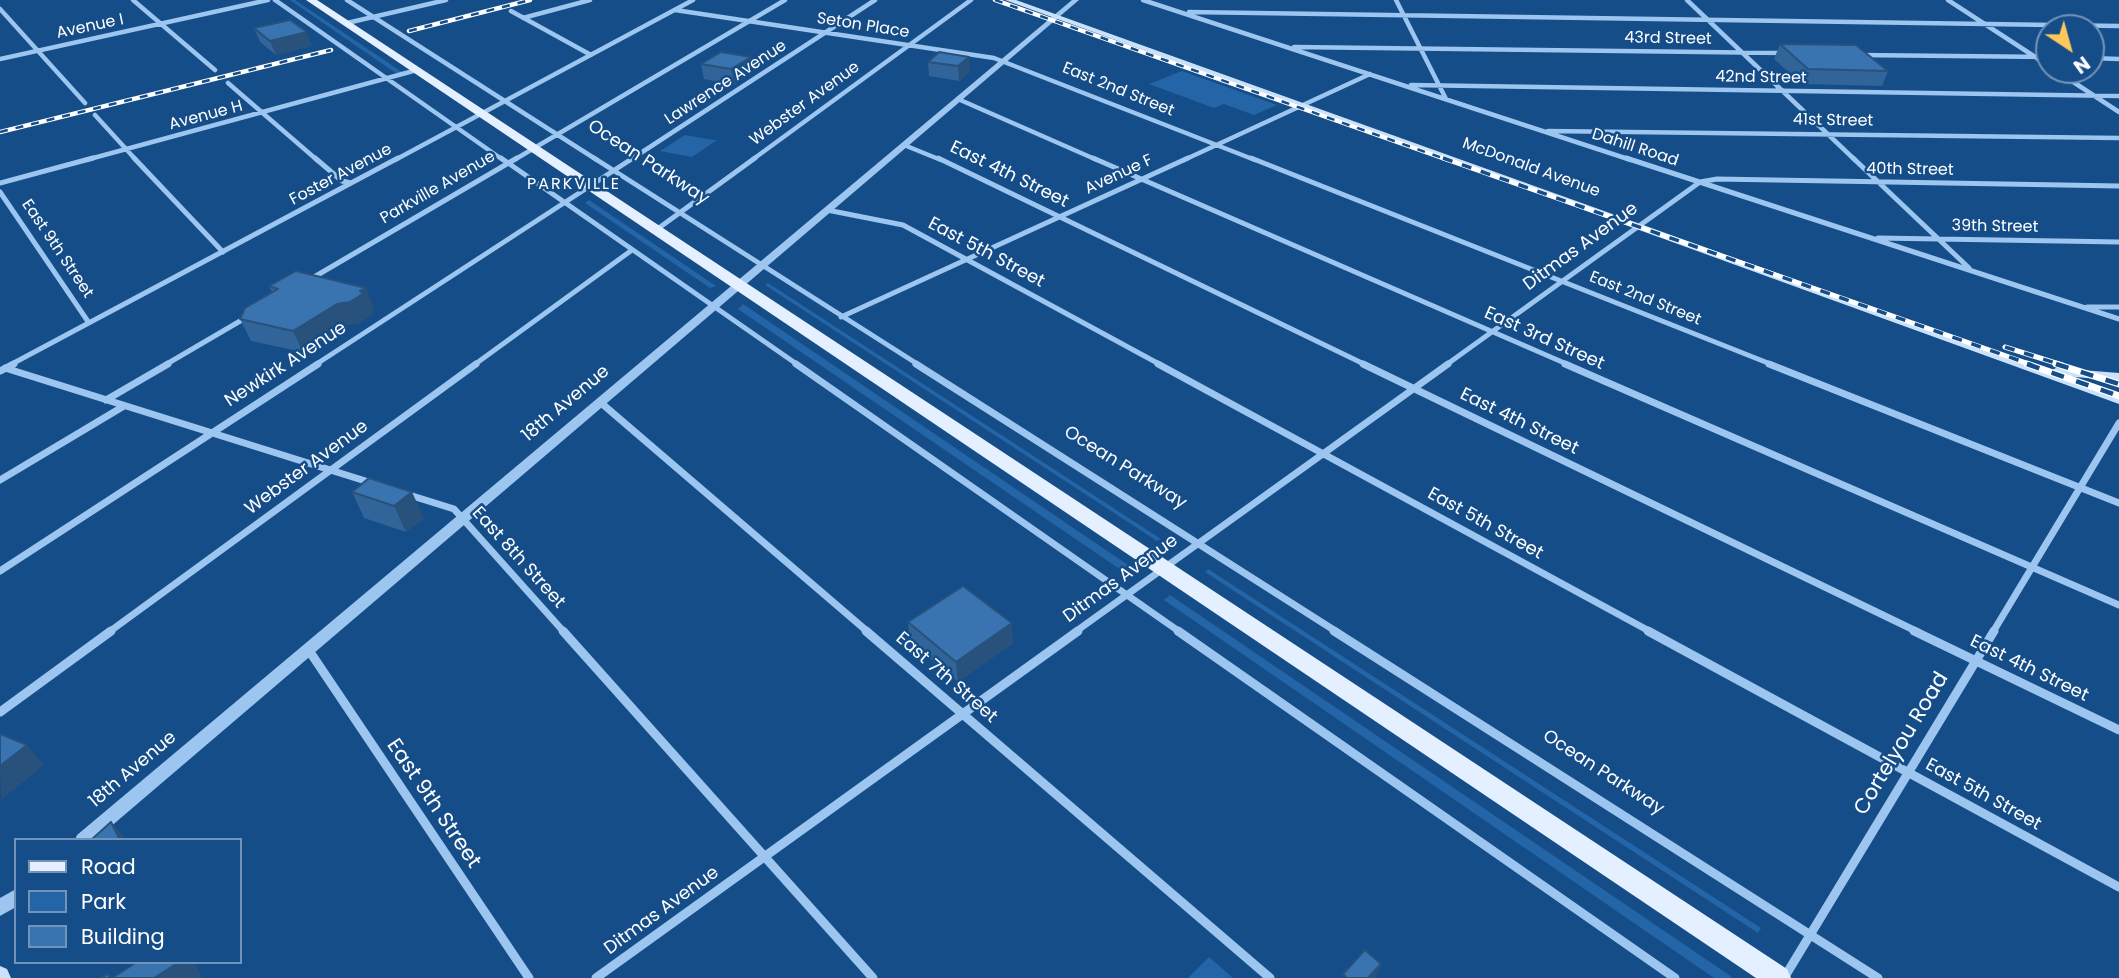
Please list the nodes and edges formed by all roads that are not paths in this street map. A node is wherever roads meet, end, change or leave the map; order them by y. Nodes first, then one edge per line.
1 (133, 0) edge
2 (268, 0) edge
3 (275, 0) edge
4 (312, 0) edge
5 (347, 0) edge
6 (446, 0) edge
7 (590, 0) edge
8 (693, 0) edge
9 (785, 0) edge
10 (875, 0) edge
11 (971, 0) edge
12 (1009, 0) edge
13 (1076, 0) edge
14 (1143, 0) edge
15 (1396, 0) edge
16 (1687, 0) edge
17 (1948, 0) edge
18 (0, 9) edge
19 (675, 10) junction
20 (511, 11) dead end
21 (1180, 12) junction
22 (1404, 15) junction
23 (374, 17) junction
24 (1056, 17) junction
25 (523, 18) junction
26 (1707, 20) junction
27 (750, 21) junction
28 (347, 23) junction
29 (161, 24) junction
30 (1984, 24) junction
31 (2119, 26) edge
32 (825, 32) junction
33 (909, 45) junction
34 (1287, 47) junction
35 (1420, 48) junction
36 (38, 51) junction
37 (1742, 53) junction
38 (1795, 54) edge
39 (1848, 54) edge
40 (591, 55) junction
41 (2035, 57) joint
42 (0, 59) edge
43 (1004, 61) junction
44 (215, 70) dead end
45 (417, 70) junction
46 (1370, 74) junction
47 (388, 79) junction
48 (228, 83) dead end
49 (2077, 84) edge
50 (1403, 85) junction
51 (1440, 85) junction
52 (1781, 90) junction
53 (2094, 95) junction
54 (2119, 96) edge
55 (958, 99) junction
56 (1446, 99) junction
57 (505, 101) junction
58 (85, 103) dead end
59 (1302, 105) junction
60 (2119, 112) edge
61 (263, 113) junction
62 (481, 113) junction
63 (95, 115) dead end
64 (457, 127) junction
65 (1547, 132) junction
66 (1826, 133) junction
67 (557, 134) junction
68 (2119, 138) edge
69 (1217, 144) junction
70 (904, 145) junction
71 (533, 148) junction
72 (126, 149) junction
73 (508, 163) junction
74 (615, 170) junction
75 (1141, 178) junction
76 (1700, 182) junction
77 (1877, 182) junction
78 (0, 183) edge
79 (351, 183) junction
80 (590, 186) junction
81 (2119, 186) edge
82 (0, 192) edge
83 (565, 203) junction
84 (827, 210) junction
85 (681, 212) junction
86 (1058, 216) junction
87 (1639, 225) junction
88 (656, 230) junction
89 (1870, 238) junction
90 (1937, 238) junction
91 (2119, 242) edge
92 (632, 250) junction
93 (223, 252) junction
94 (966, 259) junction
95 (761, 265) junction
96 (1972, 271) junction
97 (1560, 281) junction
98 (738, 285) junction
99 (298, 287) edge
100 (714, 306) junction
101 (2079, 306) junction
102 (2119, 307) edge
103 (250, 315) edge
104 (841, 317) junction
105 (2119, 319) edge
106 (89, 323) junction
107 (1491, 331) junction
108 (2, 370) edge
109 (2041, 371) junction
110 (2119, 377) edge
111 (1411, 388) junction
112 (106, 400) junction
113 (2119, 400) edge
114 (600, 402) junction
115 (124, 406) junction
116 (2119, 423) edge
117 (211, 433) junction
118 (1321, 453) junction
119 (331, 470) junction
120 (0, 480) edge
121 (2079, 487) junction
122 (2119, 503) edge
123 (462, 519) junction
124 (1197, 542) junction
125 (2031, 567) junction
126 (1163, 568) junction
127 (0, 571) edge
128 (1126, 596) junction
129 (2119, 605) edge
130 (308, 649) junction
131 (1974, 660) junction
132 (0, 712) edge
133 (963, 713) junction
134 (2119, 730) edge
135 (1907, 772) junction
136 (85, 838) edge
137 (764, 857) junction
138 (2119, 887) edge
139 (1811, 935) junction
140 (529, 978) edge
141 (596, 978) edge
142 (873, 978) edge
143 (1270, 978) edge
144 (1675, 978) edge
145 (1778, 978) edge
146 (1784, 978) edge
147 (1878, 978) edge

1 - 29 street
2 - 29 street, Avenue I
3 - 47 street
4 - 28 main road
5 - 23 street, Ocean Parkway
6 - 23 street
7 - 25 street
8 - 19 street, Foster Avenue
9 - 27 street, Parkville Avenue
10 - 32 street, Lawrence Avenue
11 - 33 street, Webster Avenue
12 - 24 main road, McDonald Avenue
13 - 24 street, 18th Avenue
14 - 21 street, Dahill Road
15 - 22 street
16 - 26 street
17 - 30 street
18 - 36 street
19 - 27 street, Seton Place
19 - 40 street, Foster Avenue
20 - 25 street
21 - 22 street
21 - 34 street, Dahill Road
22 - 26 street
22 - 35 street
23 - 28 street
23 - 57 street, Ocean Parkway
24 - 43 street, 18th Avenue
24 - 59 main road, McDonald Avenue
25 - 40 street
26 - 30 street
26 - 37 street
27 - 32 street, Seton Place
27 - 67 street, Parkville Avenue
28 - 45 main road
29 - 36 street, Avenue I
29 - 44 street
30 - 31 street
30 - 41 street
32 - 33 street, Seton Place
32 - 74 street, Lawrence Avenue
33 - 43 street, Seton Place
33 - 85 street, Webster Avenue
34 - 35 street, 43rd Street
34 - 46 street, Dahill Road
35 - 37 street, 43rd Street
35 - 51 street
36 - 42 street, Avenue I
36 - 58 street
37 - 38 street, 43rd Street
37 - 52 street
39 - 41 street
40 - 57 street, Foster Avenue
43 - 55 street, 18th Avenue
43 - 69 street, East 2nd Street
45 - 47 street, Avenue H
45 - 62 main road
46 - 50 street, Dahill Road
46 - 59 street, Avenue F
47 - 61 street, Avenue H
47 - 64 street
48 - 61 street
49 - 53 street
50 - 51 street, 42nd Street
50 - 56 street, Dahill Road
51 - 52 street, 42nd Street
51 - 56 street
52 - 53 street, 42nd Street
52 - 66 street
53 - 54 street, 42nd Street
53 - 60 street
55 - 70 street, 18th Avenue
55 - 75 street, East 3rd Street
56 - 65 street, Dahill Road
57 - 62 street, Foster Avenue
57 - 67 street, Ocean Parkway
59 - 69 street, Avenue F
59 - 87 main road, McDonald Avenue
61 - 72 street, Avenue H
61 - 79 street
62 - 64 street, Foster Avenue
62 - 71 main road
63 - 72 street
64 - 73 street
64 - 79 street, Foster Avenue
65 - 66 street, 41st Street
65 - 76 street, Dahill Road
66 - 68 street, 41st Street
66 - 77 street
67 - 71 street, Parkville Avenue
67 - 74 street, Ocean Parkway
69 - 75 street, Avenue F
69 - 97 street, East 2nd Street
70 - 84 street, 18th Avenue
70 - 86 street, East 4th Street
71 - 73 street, Parkville Avenue
71 - 80 main road
72 - 78 street, Avenue H
72 - 93 street
73 - 83 street
73 - 99 street, Parkville Avenue
74 - 80 street, Lawrence Avenue
74 - 85 street, Ocean Parkway
75 - 86 street, Avenue F
75 - 107 street, East 3rd Street
76 - 77 street, 40th Street
76 - 87 street, Ditmas Avenue
76 - 89 street, Dahill Road
77 - 81 street, 40th Street
77 - 90 street
79 - 93 street, Foster Avenue
80 - 83 street, Newkirk Avenue
80 - 88 main road
82 - 106 street, East 9th Street
83 - 92 street
83 - 117 street, Newkirk Avenue
84 - 94 street, East 5th Street
84 - 95 street, 18th Avenue
85 - 88 street, Webster Avenue
85 - 95 street, Ocean Parkway
86 - 94 street, Avenue F
86 - 111 street, East 4th Street
87 - 97 street, Ditmas Avenue
87 - 109 main road, McDonald Avenue
88 - 98 main road
89 - 90 street, 39th Street
89 - 96 street, Dahill Road
90 - 91 street, 39th Street
90 - 96 street
92 - 100 street
92 - 119 street, Webster Avenue
93 - 106 street, Foster Avenue
94 - 104 street, Avenue F
94 - 118 street, East 5th Street
95 - 98 street, 18th Avenue
95 - 104 street, Ocean Parkway
96 - 101 street, Dahill Road
97 - 107 street, Ditmas Avenue
97 - 121 street, East 2nd Street
98 - 100 street, 18th Avenue
98 - 126 main road
100 - 114 street, 18th Avenue
100 - 128 street
101 - 102 street
101 - 105 street, Dahill Road
103 - 112 street
104 - 124 street, Ocean Parkway
106 - 108 street, Foster Avenue
107 - 111 street, Ditmas Avenue
107 - 125 street, East 3rd Street
108 - 112 street, East 8th Street
109 - 110 main road, McDonald Avenue
109 - 113 main road, McDonald Avenue
111 - 118 street, Ditmas Avenue
111 - 131 street, East 4th Street
112 - 115 street, East 8th Street
114 - 123 street, 18th Avenue
114 - 133 street, East 7th Street
115 - 117 street, East 8th Street
115 - 120 street
116 - 121 street, Cortelyou Road
117 - 119 street, East 8th Street
117 - 127 street, Newkirk Avenue
118 - 124 street, Ditmas Avenue
118 - 135 street, East 5th Street
119 - 123 street, East 8th Street
119 - 132 street, Webster Avenue
121 - 122 street, East 2nd Street
121 - 125 street, Cortelyou Road
123 - 130 street, 18th Avenue
123 - 137 street, East 8th Street
124 - 126 street, Ditmas Avenue
124 - 139 street, Ocean Parkway
125 - 129 street, East 3rd Street
125 - 131 street, Cortelyou Road
126 - 128 street, Ditmas Avenue
126 - 145 main road
128 - 133 street, Ditmas Avenue
128 - 144 street
130 - 136 street, 18th Avenue
130 - 140 street, East 9th Street
131 - 134 street, East 4th Street
131 - 135 street, Cortelyou Road
133 - 137 street, Ditmas Avenue
133 - 143 street, East 7th Street
135 - 138 street, East 5th Street
135 - 139 street, Cortelyou Road
137 - 141 street, Ditmas Avenue
137 - 142 street, East 8th Street
139 - 146 street, Cortelyou Road
139 - 147 street, Ocean Parkway

